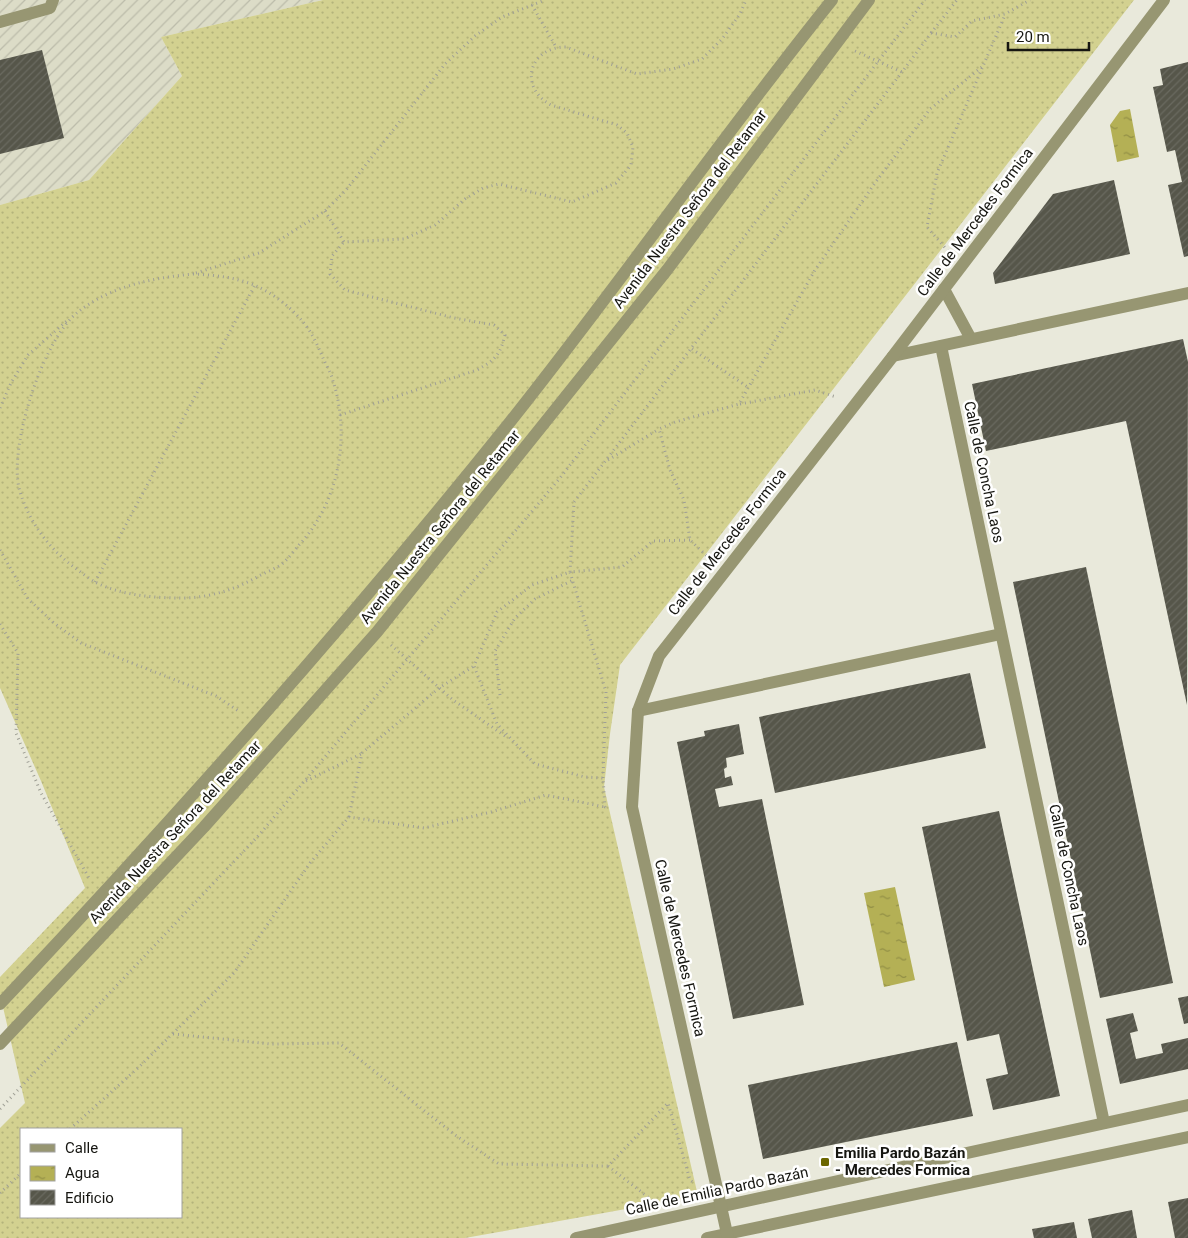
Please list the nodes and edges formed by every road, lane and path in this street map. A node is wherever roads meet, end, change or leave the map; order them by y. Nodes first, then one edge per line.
1 (545, 0) edge
2 (746, 0) edge
3 (832, 0) edge
4 (869, 0) edge
5 (925, 0) edge
6 (957, 0) edge
7 (1030, 0) edge
8 (1164, 0) edge
9 (1025, 2) edge
10 (52, 4) edge
11 (532, 5) junction
12 (1005, 14) junction
13 (0, 22) edge
14 (931, 33) junction
15 (838, 40) junction
16 (556, 47) junction
17 (878, 62) junction
18 (983, 66) junction
19 (902, 72) junction
20 (324, 211) junction
21 (344, 242) junction
22 (962, 265) junction
23 (193, 274) junction
24 (255, 285) junction
25 (944, 290) junction
26 (1188, 293) edge
27 (75, 314) junction
28 (971, 339) junction
29 (941, 346) junction
30 (692, 349) junction
31 (893, 356) junction
32 (749, 388) junction
33 (739, 404) junction
34 (856, 404) junction
35 (0, 408) edge
36 (340, 415) junction
37 (659, 429) junction
38 (606, 460) junction
39 (690, 540) junction
40 (0, 550) edge
41 (570, 572) junction
42 (724, 572) junction
43 (573, 580) junction
44 (95, 582) junction
45 (0, 624) edge
46 (1001, 634) junction
47 (407, 659) junction
48 (474, 666) junction
49 (439, 688) junction
50 (500, 695) dead end
51 (638, 712) junction
52 (256, 722) junction
53 (512, 740) junction
54 (362, 753) junction
55 (603, 778) junction
56 (304, 782) junction
57 (605, 807) junction
58 (632, 807) junction
59 (350, 817) junction
60 (100, 898) junction
61 (0, 1003) edge
62 (172, 1034) junction
63 (0, 1044) edge
64 (1188, 1105) edge
65 (0, 1109) edge
66 (1104, 1123) junction
67 (71, 1128) edge
68 (1188, 1137) edge
69 (608, 1166) junction
70 (20, 1175) edge
71 (690, 1180) dead end
72 (0, 1193) edge
73 (721, 1207) junction
74 (673, 1217) junction
75 (727, 1236) edge
76 (576, 1238) edge
77 (707, 1238) edge

1 - 11 path
2 - 16 path
3 - 52 street, Avenida Nuestra Señora del Retamar
4 - 15 street, Avenida Nuestra Señora del Retamar
5 - 17 path
6 - 14 path
7 - 9 path
8 - 22 street, Calle de Mercedes Formica
9 - 12 path
10 - 13 street
11 - 16 path
11 - 20 path
12 - 14 path
12 - 18 path
14 - 19 path
15 - 17 path
15 - 63 street, Avenida Nuestra Señora del Retamar
16 - 21 path
17 - 19 path
17 - 47 path
18 - 22 path
18 - 32 path
19 - 30 path
20 - 21 path
20 - 23 path
21 - 36 path
22 - 25 street, Calle de Mercedes Formica
23 - 24 path
23 - 27 path
24 - 36 path
24 - 44 path
25 - 28 street
25 - 31 street, Calle de Mercedes Formica
26 - 28 street
27 - 35 path
27 - 44 path
28 - 29 street
29 - 31 street
29 - 46 street, Calle de Concha Laos
30 - 32 path
30 - 38 path
31 - 34 street, Calle de Mercedes Formica
32 - 33 path
33 - 34 path
33 - 37 path
34 - 42 street, Calle de Mercedes Formica
36 - 44 path
37 - 38 path
37 - 39 path
38 - 41 path
39 - 41 path
39 - 42 path
40 - 52 path
41 - 43 path
41 - 48 path
42 - 51 street, Calle de Mercedes Formica
43 - 50 path
43 - 55 path
45 - 60 path
46 - 51 street
46 - 66 street, Calle de Concha Laos
47 - 49 path
47 - 56 path
48 - 49 path
48 - 53 path
49 - 53 path
49 - 54 path
51 - 58 street, Calle de Mercedes Formica
52 - 60 street, Avenida Nuestra Señora del Retamar
53 - 55 path
54 - 56 path
54 - 59 path
55 - 57 path
56 - 65 path
57 - 58 path
57 - 59 path
58 - 73 street, Calle de Mercedes Formica
59 - 62 path
60 - 61 street, Avenida Nuestra Señora del Retamar
62 - 67 path
62 - 69 path
64 - 66 street, Calle de Emilia Pardo Bazán
66 - 73 street, Calle de Emilia Pardo Bazán
68 - 75 street
69 - 71 path
69 - 74 path
70 - 72 path
73 - 74 street, Calle de Emilia Pardo Bazán
73 - 75 street, Calle de Mercedes Formica
74 - 76 street, Calle de Emilia Pardo Bazán
75 - 77 street

